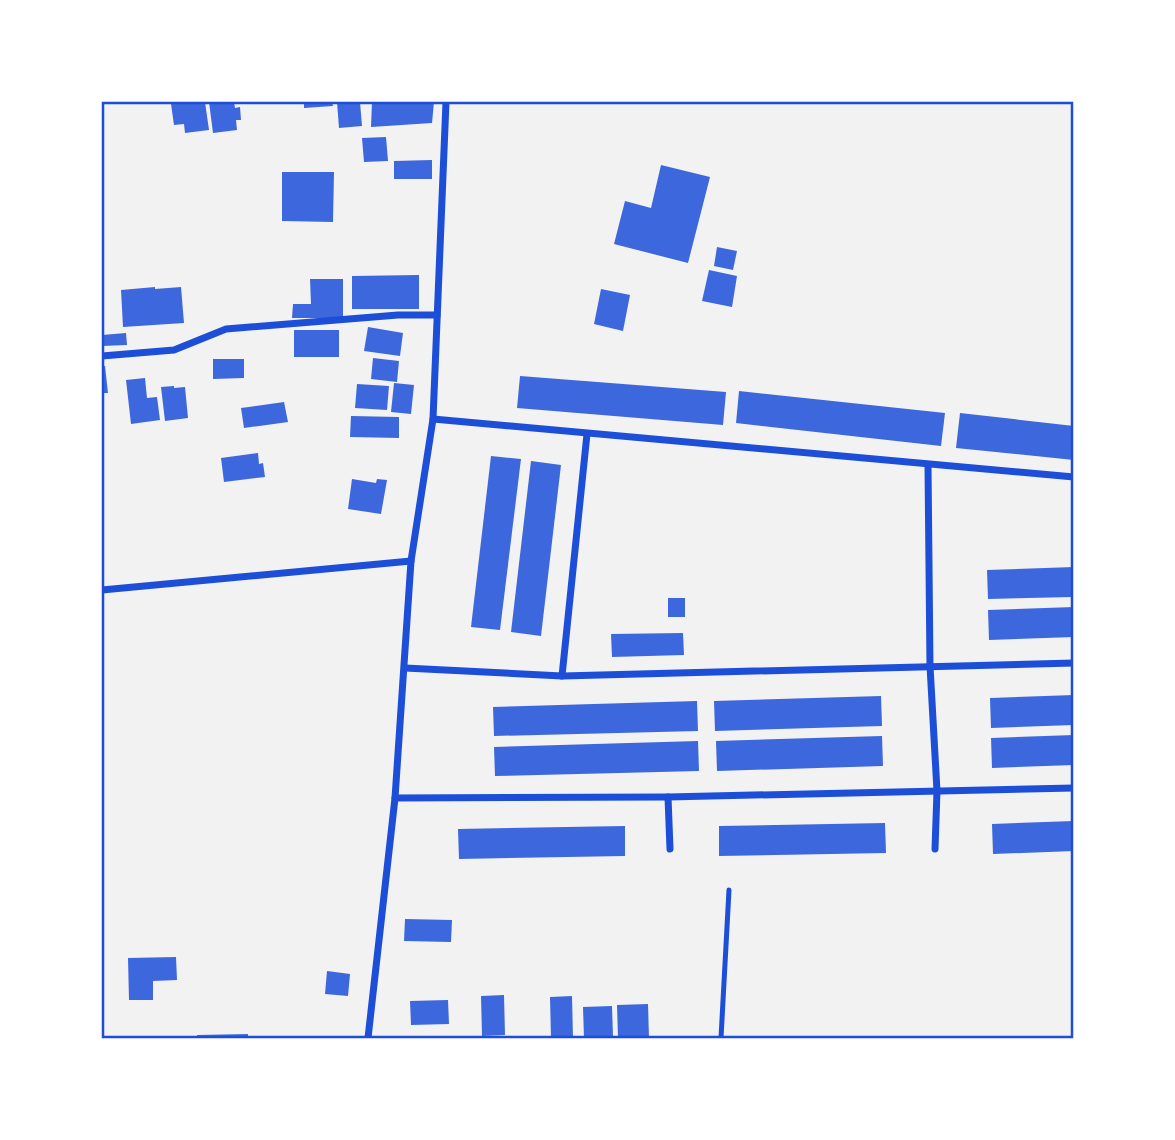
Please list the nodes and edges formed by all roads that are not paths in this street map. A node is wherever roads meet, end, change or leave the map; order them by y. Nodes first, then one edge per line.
1 (446, 102) edge
2 (437, 315) junction
3 (102, 356) edge
4 (433, 419) junction
5 (587, 434) junction
6 (928, 465) junction
7 (1073, 477) edge
8 (411, 561) junction
9 (102, 590) edge
10 (1073, 663) edge
11 (930, 666) junction
12 (405, 668) junction
13 (562, 676) junction
14 (1073, 788) edge
15 (937, 791) junction
16 (668, 797) junction
17 (394, 798) junction
18 (670, 849) dead end
19 (935, 849) dead end
20 (729, 890) dead end
21 (368, 1038) edge
22 (721, 1038) edge

1 - 2 street
2 - 3 street
2 - 4 street
4 - 5 street
4 - 8 street
5 - 6 street
5 - 13 street
6 - 7 street
6 - 11 street
8 - 9 street
8 - 12 street
10 - 11 street
11 - 13 street
11 - 15 street
12 - 13 street
12 - 17 street
14 - 15 street
15 - 16 street
15 - 19 street
16 - 17 street
16 - 18 street
17 - 21 street
20 - 22 lane

